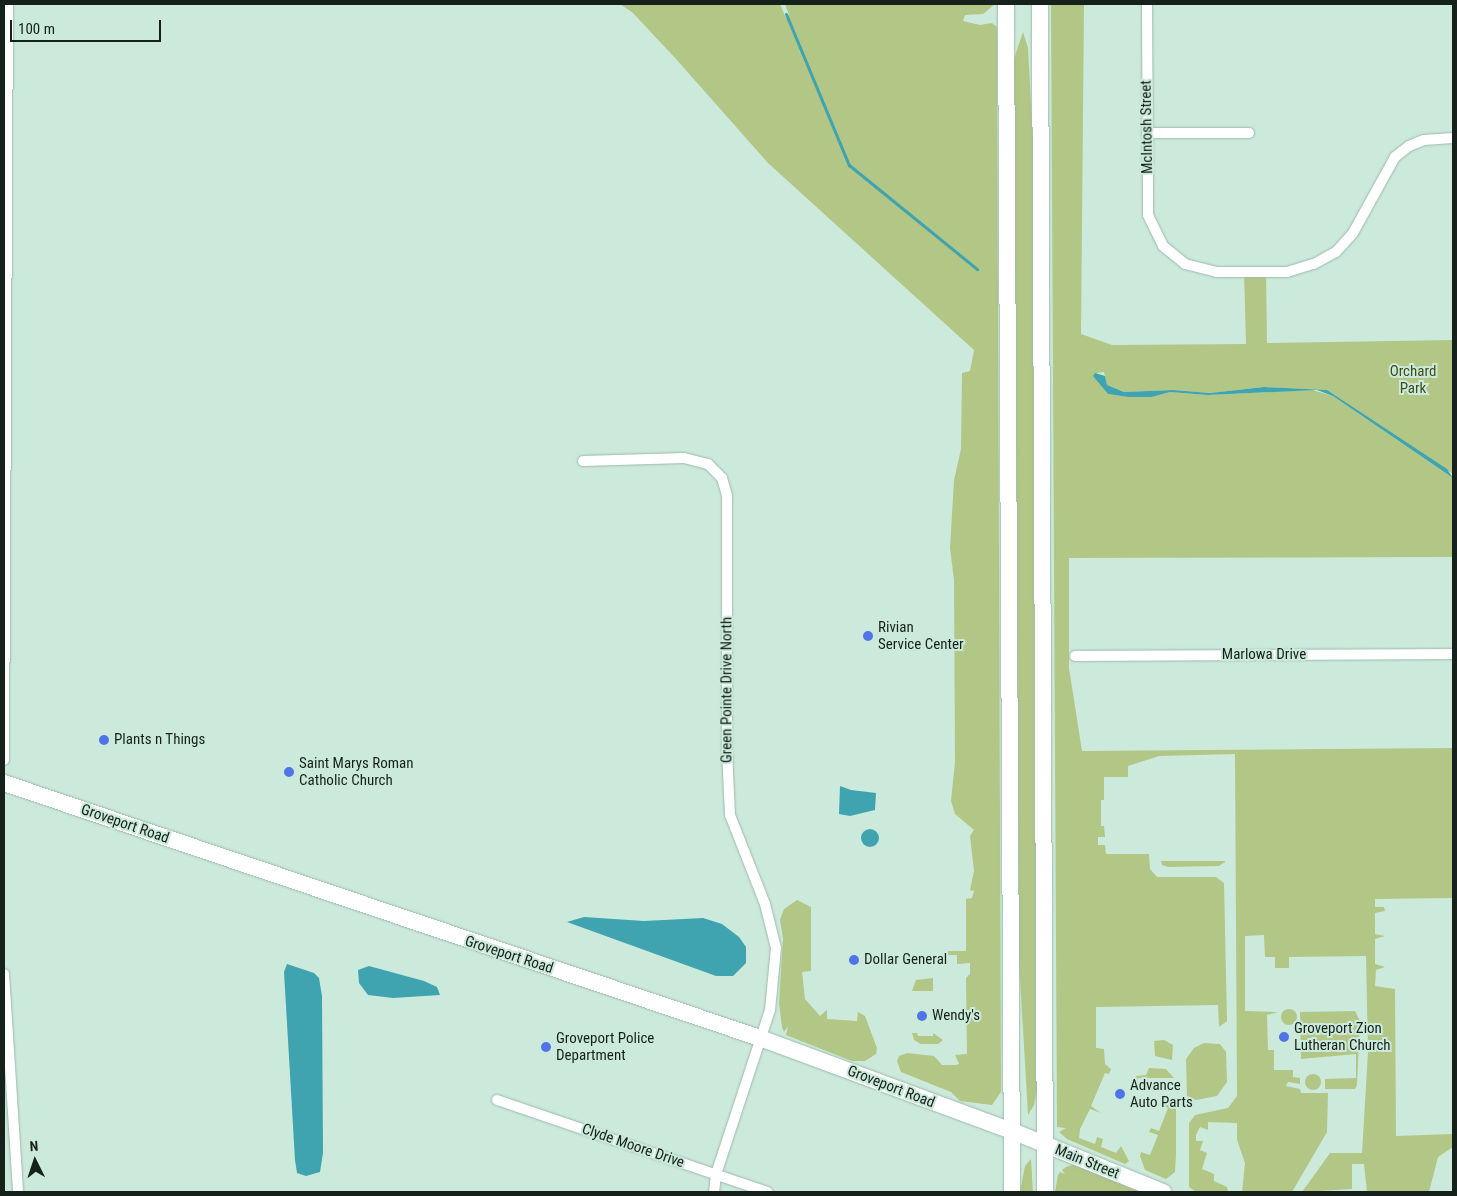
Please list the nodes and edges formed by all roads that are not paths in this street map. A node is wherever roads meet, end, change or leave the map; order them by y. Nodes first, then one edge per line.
1 (8, 4) edge
2 (1006, 4) edge
3 (1040, 4) edge
4 (1147, 4) edge
5 (1147, 133) junction
6 (1248, 133) dead end
7 (1453, 138) edge
8 (583, 461) dead end
9 (1453, 654) edge
10 (1075, 656) dead end
11 (4, 760) edge
12 (4, 783) edge
13 (4, 974) edge
14 (760, 1038) junction
15 (497, 1100) dead end
16 (1012, 1131) junction
17 (1045, 1145) junction
18 (716, 1174) junction
19 (18, 1192) edge
20 (714, 1192) edge
21 (768, 1192) edge
22 (1012, 1192) edge
23 (1045, 1192) edge
24 (1163, 1192) edge

1 - 11 street
2 - 16 main road
3 - 17 main road
4 - 5 street, McIntosh Street
5 - 6 street
5 - 7 street, McIntosh Street
8 - 14 street, Green Pointe Drive North
9 - 10 street, Marlowa Drive
12 - 14 main road, Groveport Road
13 - 19 street
14 - 16 main road, Groveport Road
14 - 18 street, Green Pointe Drive North
15 - 18 street, Clyde Moore Drive
16 - 17 main road, Main Street
16 - 22 main road
17 - 23 main road
17 - 24 main road, Main Street
18 - 20 street, Green Pointe Drive North
18 - 21 street, Clyde Moore Drive

